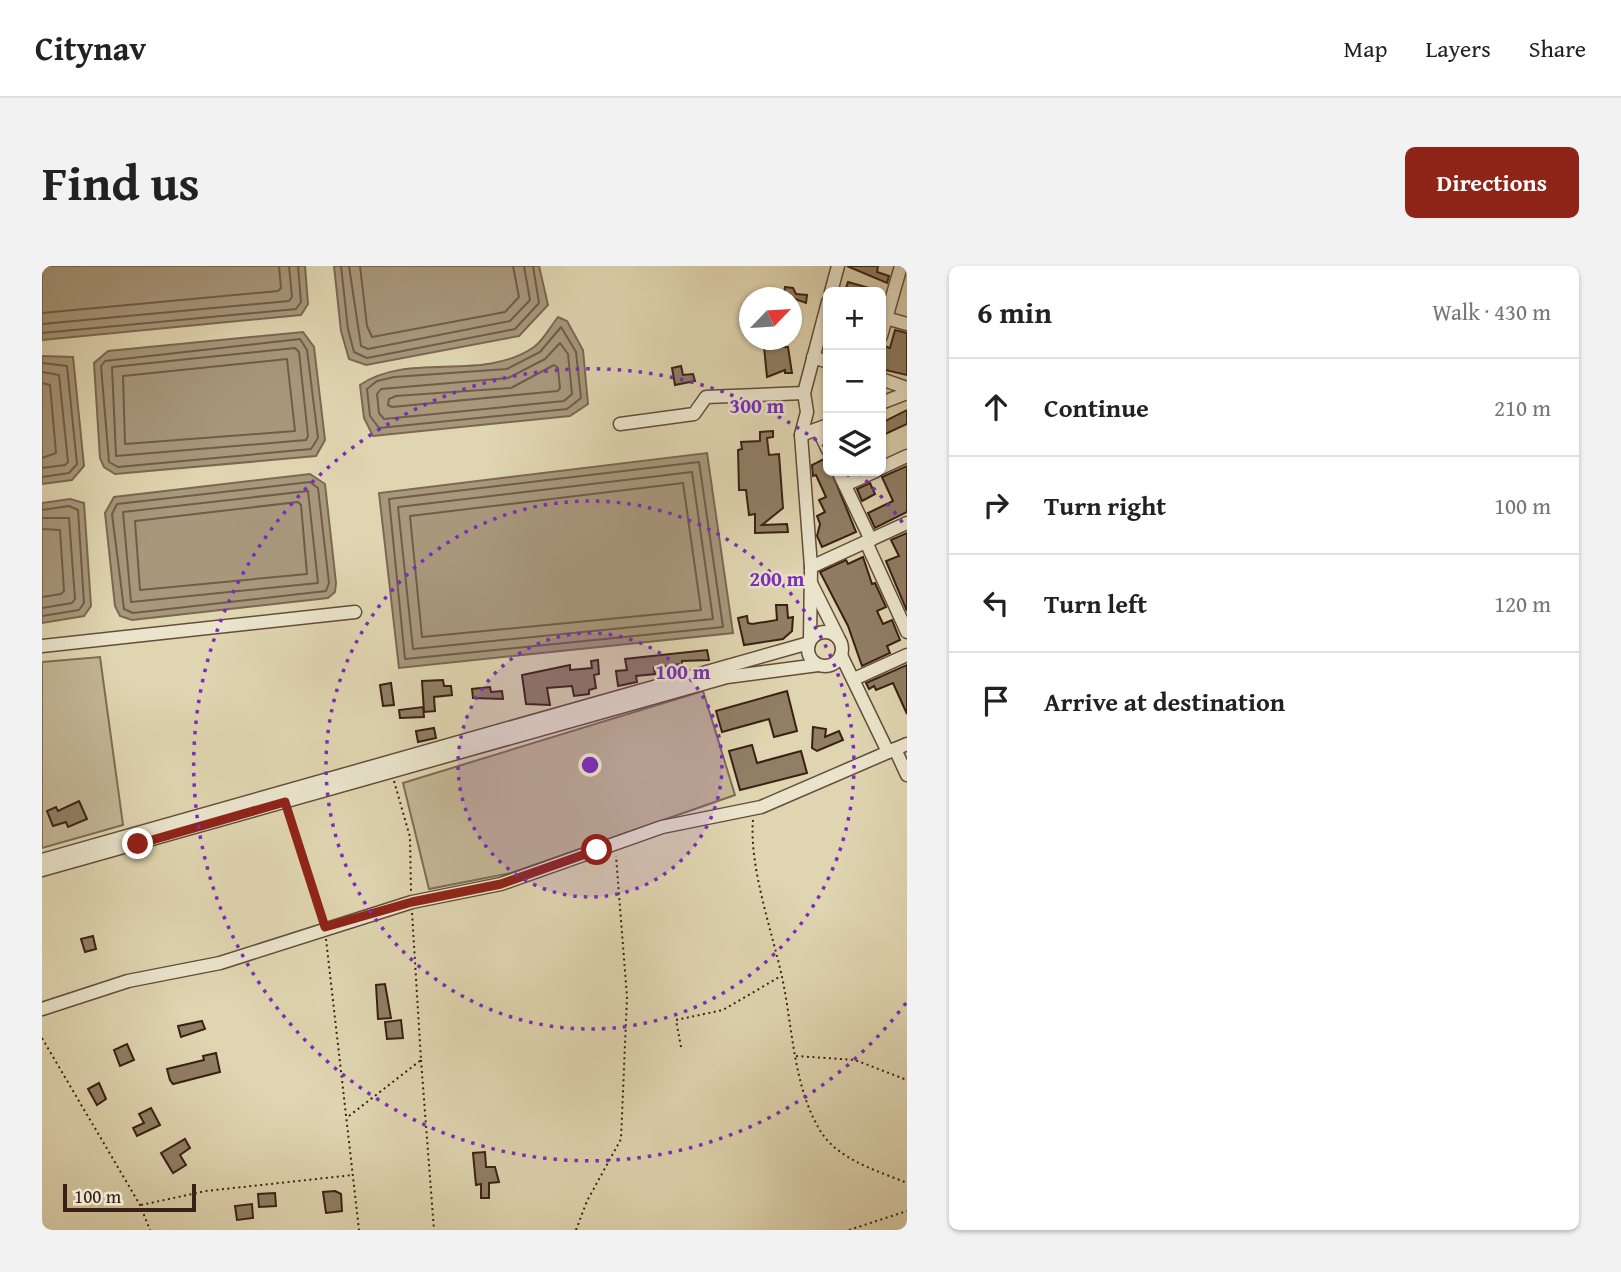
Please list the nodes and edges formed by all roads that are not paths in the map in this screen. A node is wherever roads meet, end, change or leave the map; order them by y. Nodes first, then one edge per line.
1 (838, 266) edge
2 (901, 266) edge
3 (832, 287) edge
4 (886, 318) joint
5 (823, 320) edge
6 (907, 324) edge
7 (813, 356) junction
8 (823, 360) edge
9 (886, 381) edge
10 (907, 390) edge
11 (804, 393) junction
12 (886, 400) edge
13 (620, 424) dead end
14 (823, 427) edge
15 (801, 435) junction
16 (907, 456) edge
17 (886, 466) edge
18 (840, 476) edge
19 (865, 476) edge
20 (845, 485) junction
21 (907, 523) edge
22 (868, 541) junction
23 (810, 573) junction
24 (355, 612) dead end
25 (907, 632) edge
26 (838, 637) junction
27 (810, 642) junction
28 (42, 646) edge
29 (841, 655) junction
30 (907, 655) edge
31 (818, 665) junction
32 (854, 679) junction
33 (897, 748) edge
34 (907, 775) edge
35 (42, 860) edge
36 (42, 870) edge
37 (42, 1009) edge

1 - 3 street
2 - 4 street
4 - 6 street
5 - 7 street
7 - 8 street
7 - 11 street
9 - 10 street
10 - 12 street
11 - 13 street
11 - 15 street
14 - 15 street
15 - 23 street
16 - 17 street
18 - 20 street
19 - 20 street
20 - 22 street
21 - 22 street
22 - 23 street
22 - 25 street
23 - 26 street
23 - 27 street
24 - 28 street
26 - 27 street
26 - 29 street
27 - 31 street
27 - 35 street
29 - 31 street
29 - 32 street
30 - 32 street
31 - 36 street
32 - 33 street
33 - 34 street
33 - 37 street

